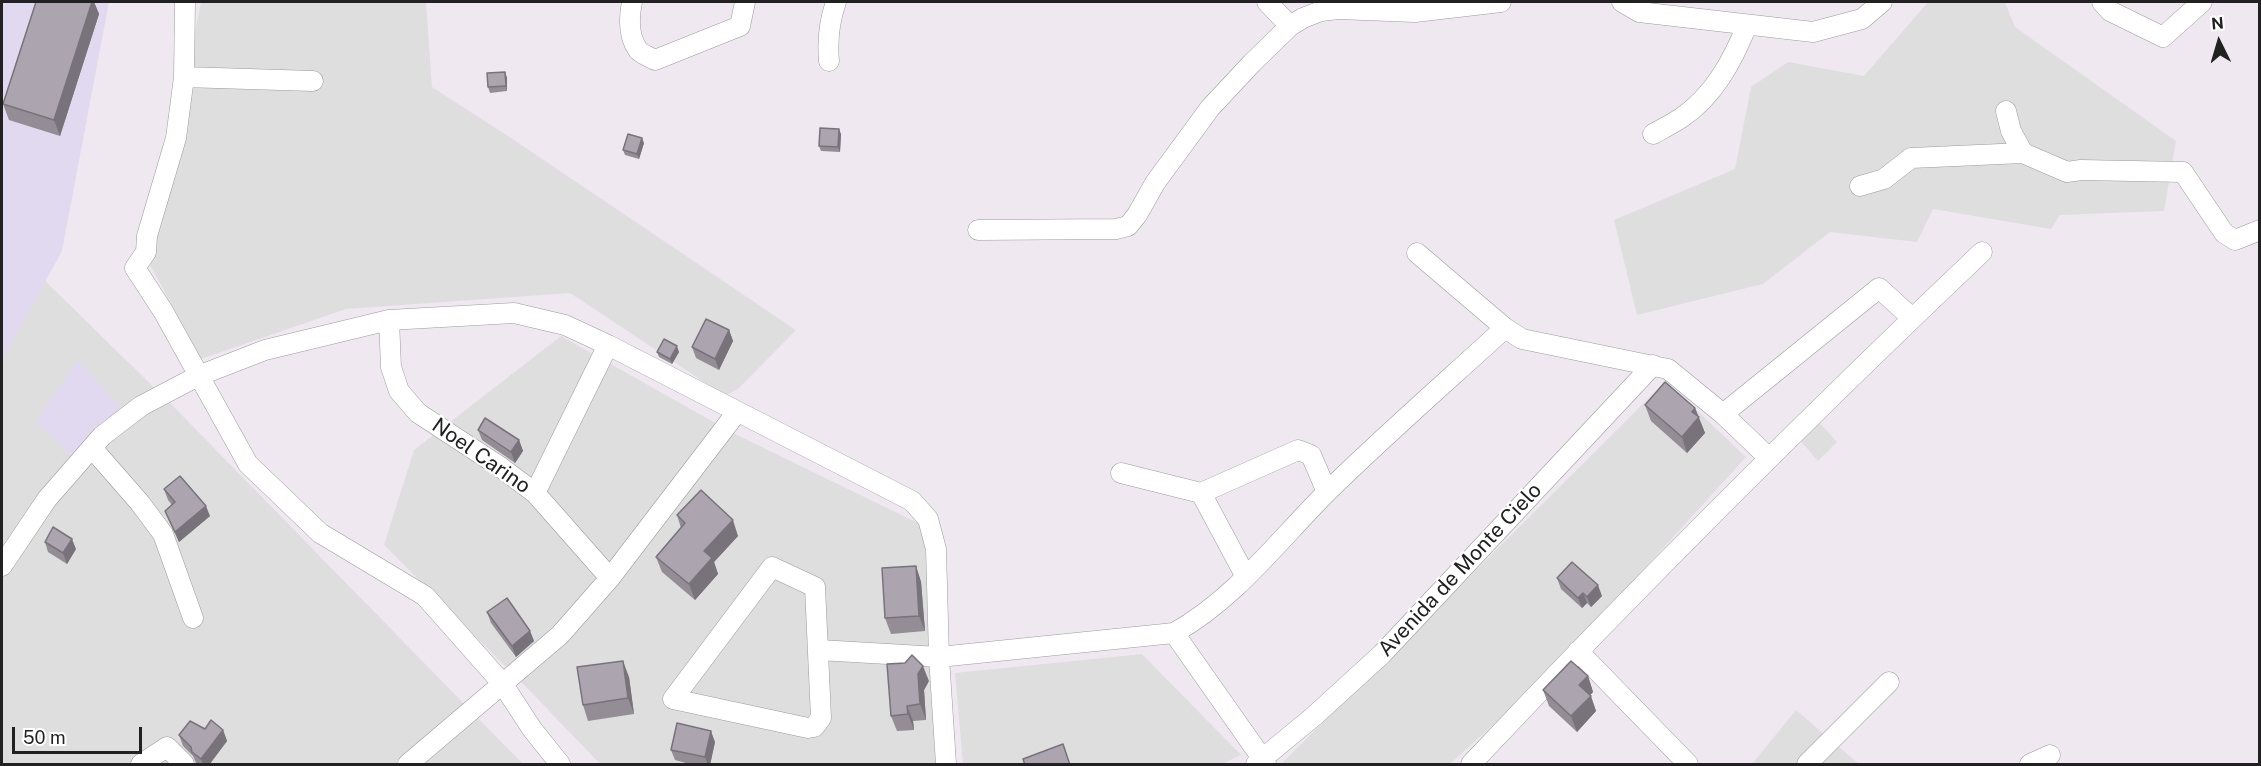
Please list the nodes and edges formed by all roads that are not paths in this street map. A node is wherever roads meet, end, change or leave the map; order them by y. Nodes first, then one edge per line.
1 (185, 2) edge
2 (632, 2) edge
3 (744, 2) edge
4 (836, 2) edge
5 (1267, 2) edge
6 (1501, 2) edge
7 (1622, 2) edge
8 (1882, 2) edge
9 (2102, 2) edge
10 (2202, 2) edge
11 (1747, 25) junction
12 (1290, 26) junction
13 (829, 61) dead end
14 (184, 77) junction
15 (313, 81) dead end
16 (2006, 111) dead end
17 (1653, 134) dead end
18 (2023, 153) junction
19 (1860, 186) dead end
20 (978, 230) dead end
21 (2259, 230) edge
22 (1982, 252) dead end
23 (1417, 253) dead end
24 (1912, 318) junction
25 (389, 320) junction
26 (1505, 328) junction
27 (608, 345) junction
28 (1653, 365) junction
29 (198, 376) junction
30 (737, 412) junction
31 (1723, 414) junction
32 (92, 448) junction
33 (1769, 458) junction
34 (1121, 473) dead end
35 (1327, 492) junction
36 (535, 493) junction
37 (1201, 493) junction
38 (2, 566) edge
39 (1246, 577) junction
40 (609, 578) junction
41 (193, 618) dead end
42 (1173, 633) junction
43 (819, 650) junction
44 (1578, 651) junction
45 (939, 657) junction
46 (1889, 682) dead end
47 (502, 683) junction
48 (2050, 754) dead end
49 (1262, 763) edge
50 (141, 765) edge
51 (184, 765) edge
52 (408, 765) edge
53 (560, 765) edge
54 (946, 765) edge
55 (1471, 765) edge
56 (1688, 765) edge
57 (1807, 765) edge
58 (2030, 765) edge

1 - 14 street
2 - 3 street
4 - 13 street
5 - 12 street
6 - 12 street
7 - 11 street
8 - 11 street
9 - 10 street
11 - 17 street
12 - 20 street
14 - 15 street
14 - 29 street
16 - 18 street
18 - 19 street
18 - 21 street
22 - 24 street
23 - 26 street
24 - 31 street
24 - 33 street
25 - 27 street
25 - 29 street
25 - 36 street, Noel Carino
26 - 28 street
26 - 35 street
27 - 30 street
27 - 36 street
28 - 31 street
28 - 49 street, Avenida de Monte Cielo
29 - 32 street
29 - 47 street
30 - 40 street
30 - 45 street
31 - 33 street
32 - 38 street
32 - 41 street
33 - 44 street
34 - 37 street
35 - 37 street
35 - 39 street
36 - 40 street, Noel Carino
37 - 39 street
39 - 42 street
40 - 47 street
42 - 45 street
42 - 49 street
43 - 43 street
43 - 45 street
44 - 55 street
44 - 56 street
45 - 54 street
46 - 57 street
47 - 52 street
47 - 53 street
48 - 58 street
50 - 51 street

